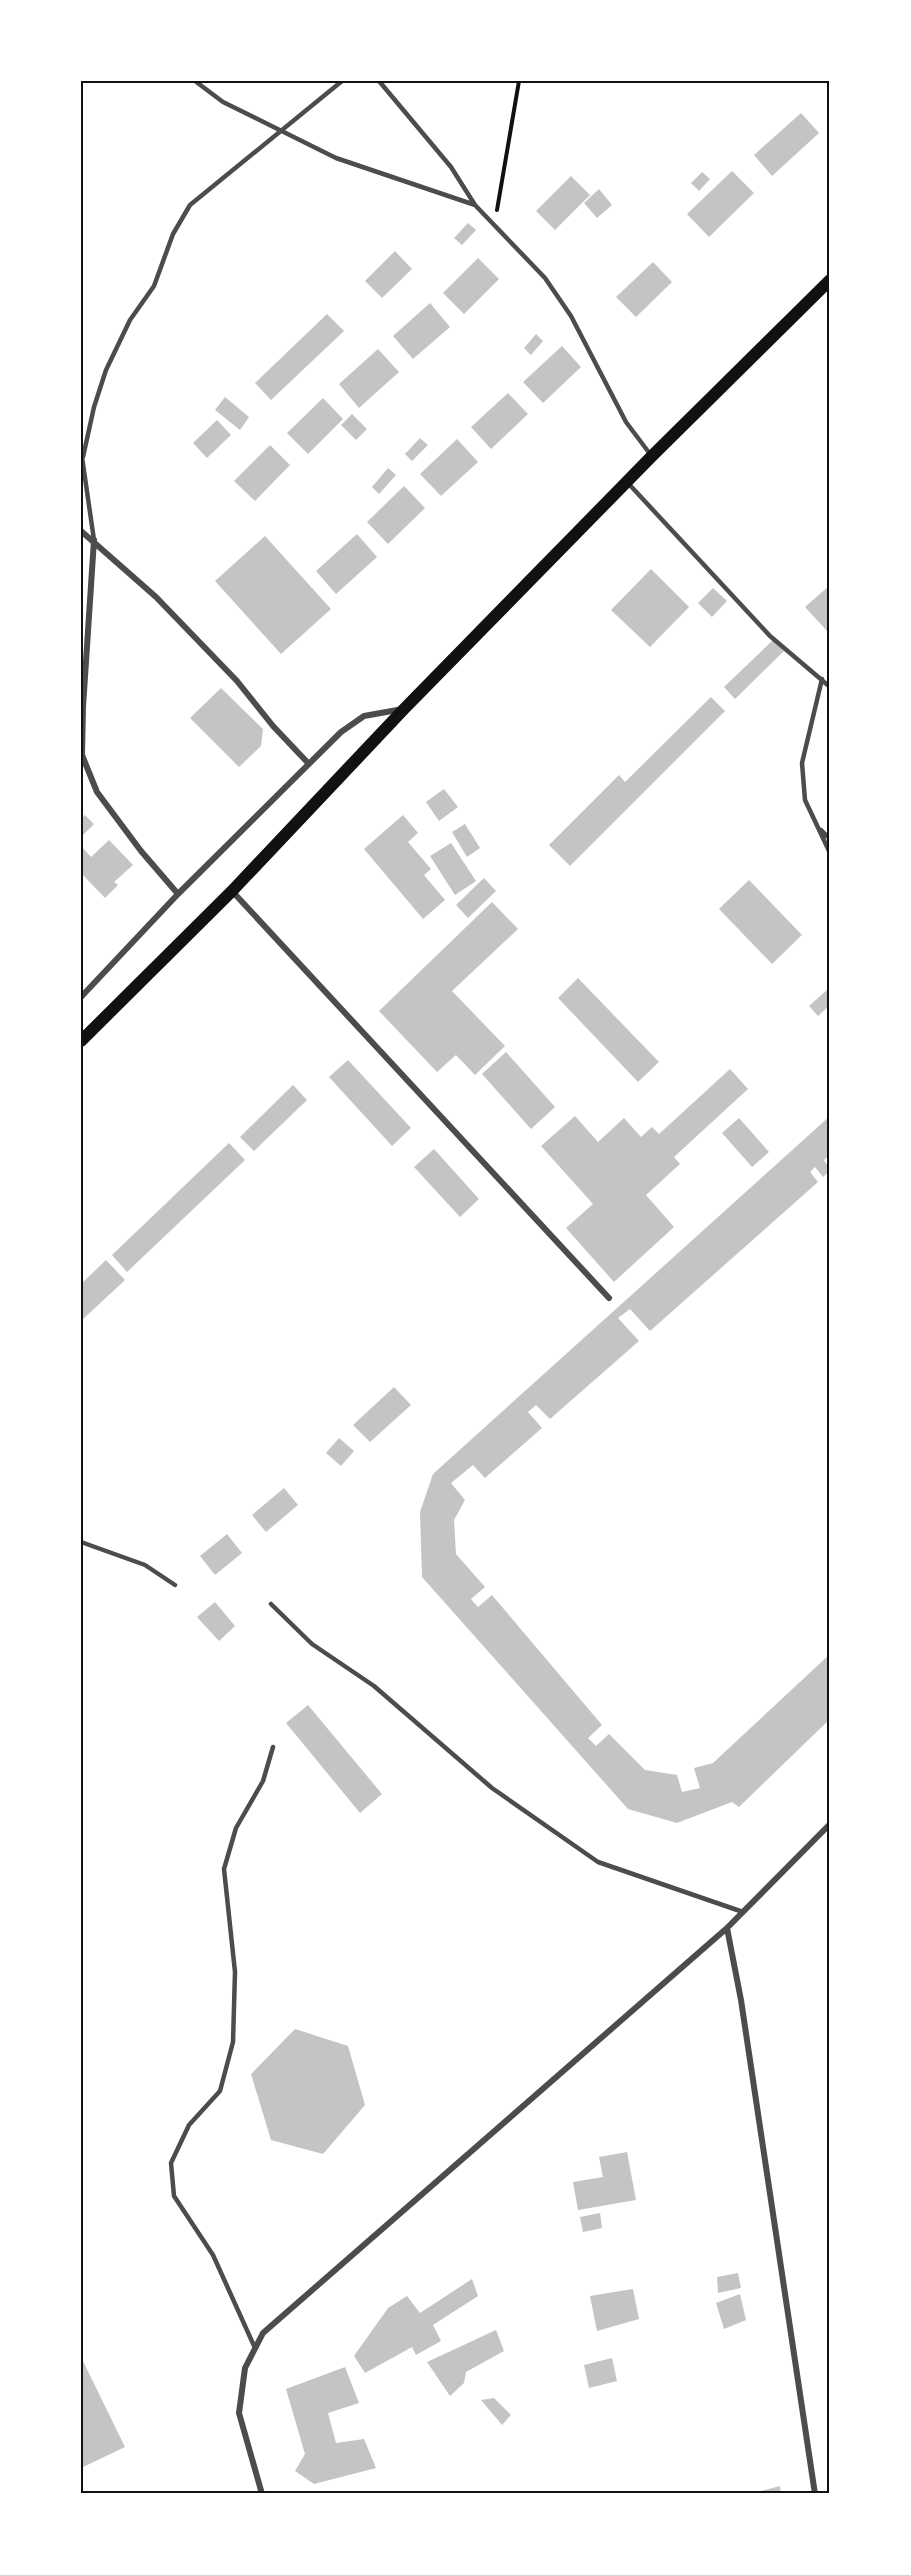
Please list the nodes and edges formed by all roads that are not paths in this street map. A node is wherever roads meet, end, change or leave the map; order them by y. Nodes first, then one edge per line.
1 (195, 81) edge
2 (342, 81) edge
3 (379, 81) edge
4 (284, 130) junction
5 (475, 205) junction
6 (830, 280) edge
7 (81, 450) edge
8 (652, 456) junction
9 (83, 457) junction
10 (627, 482) junction
11 (81, 531) edge
12 (94, 540) junction
13 (822, 679) junction
14 (830, 687) edge
15 (404, 709) junction
16 (309, 764) junction
17 (819, 828) junction
18 (830, 839) edge
19 (830, 853) edge
20 (232, 891) junction
21 (178, 894) junction
22 (81, 998) edge
23 (81, 1041) edge
24 (609, 1298) dead end
25 (81, 1542) edge
26 (175, 1585) dead end
27 (271, 1604) dead end
28 (273, 1747) dead end
29 (830, 1824) edge
30 (744, 1912) junction
31 (727, 1928) junction
32 (255, 2348) junction
33 (262, 2494) edge
34 (815, 2494) edge

1 - 4 lane
2 - 4 lane
3 - 5 lane
4 - 5 lane
4 - 9 lane
5 - 8 lane
6 - 8 main road
7 - 9 lane
8 - 10 main road
9 - 12 lane
10 - 13 lane
10 - 15 main road
11 - 12 street
12 - 16 street
12 - 21 street
13 - 14 lane
13 - 17 lane
15 - 16 street
15 - 20 main road
16 - 21 street
17 - 18 lane
17 - 19 lane
20 - 23 main road
20 - 24 street
21 - 22 street
25 - 26 lane
27 - 30 lane
28 - 32 lane
29 - 30 street
30 - 31 street
31 - 32 street
31 - 34 street
32 - 33 street

